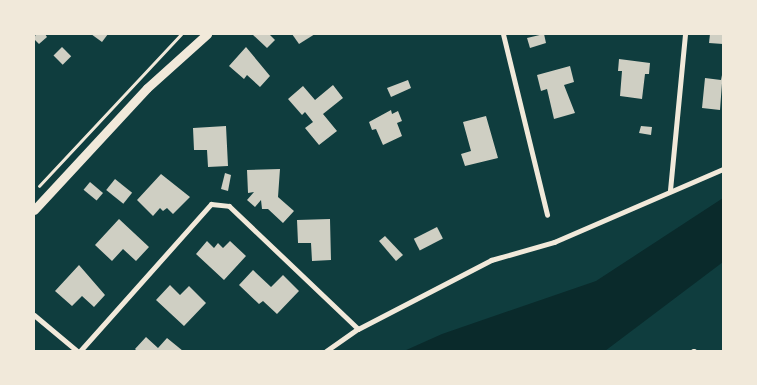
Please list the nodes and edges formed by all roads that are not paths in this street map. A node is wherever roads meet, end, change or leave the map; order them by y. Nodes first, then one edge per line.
1 (207, 34) edge
2 (503, 34) edge
3 (685, 34) edge
4 (723, 169) edge
5 (670, 190) junction
6 (34, 210) edge
7 (547, 215) dead end
8 (34, 314) edge
9 (358, 330) junction
10 (79, 351) edge
11 (326, 351) edge

1 - 6 street
2 - 7 street
3 - 5 street
4 - 5 street
5 - 9 street
8 - 10 street
9 - 10 street
9 - 11 street

